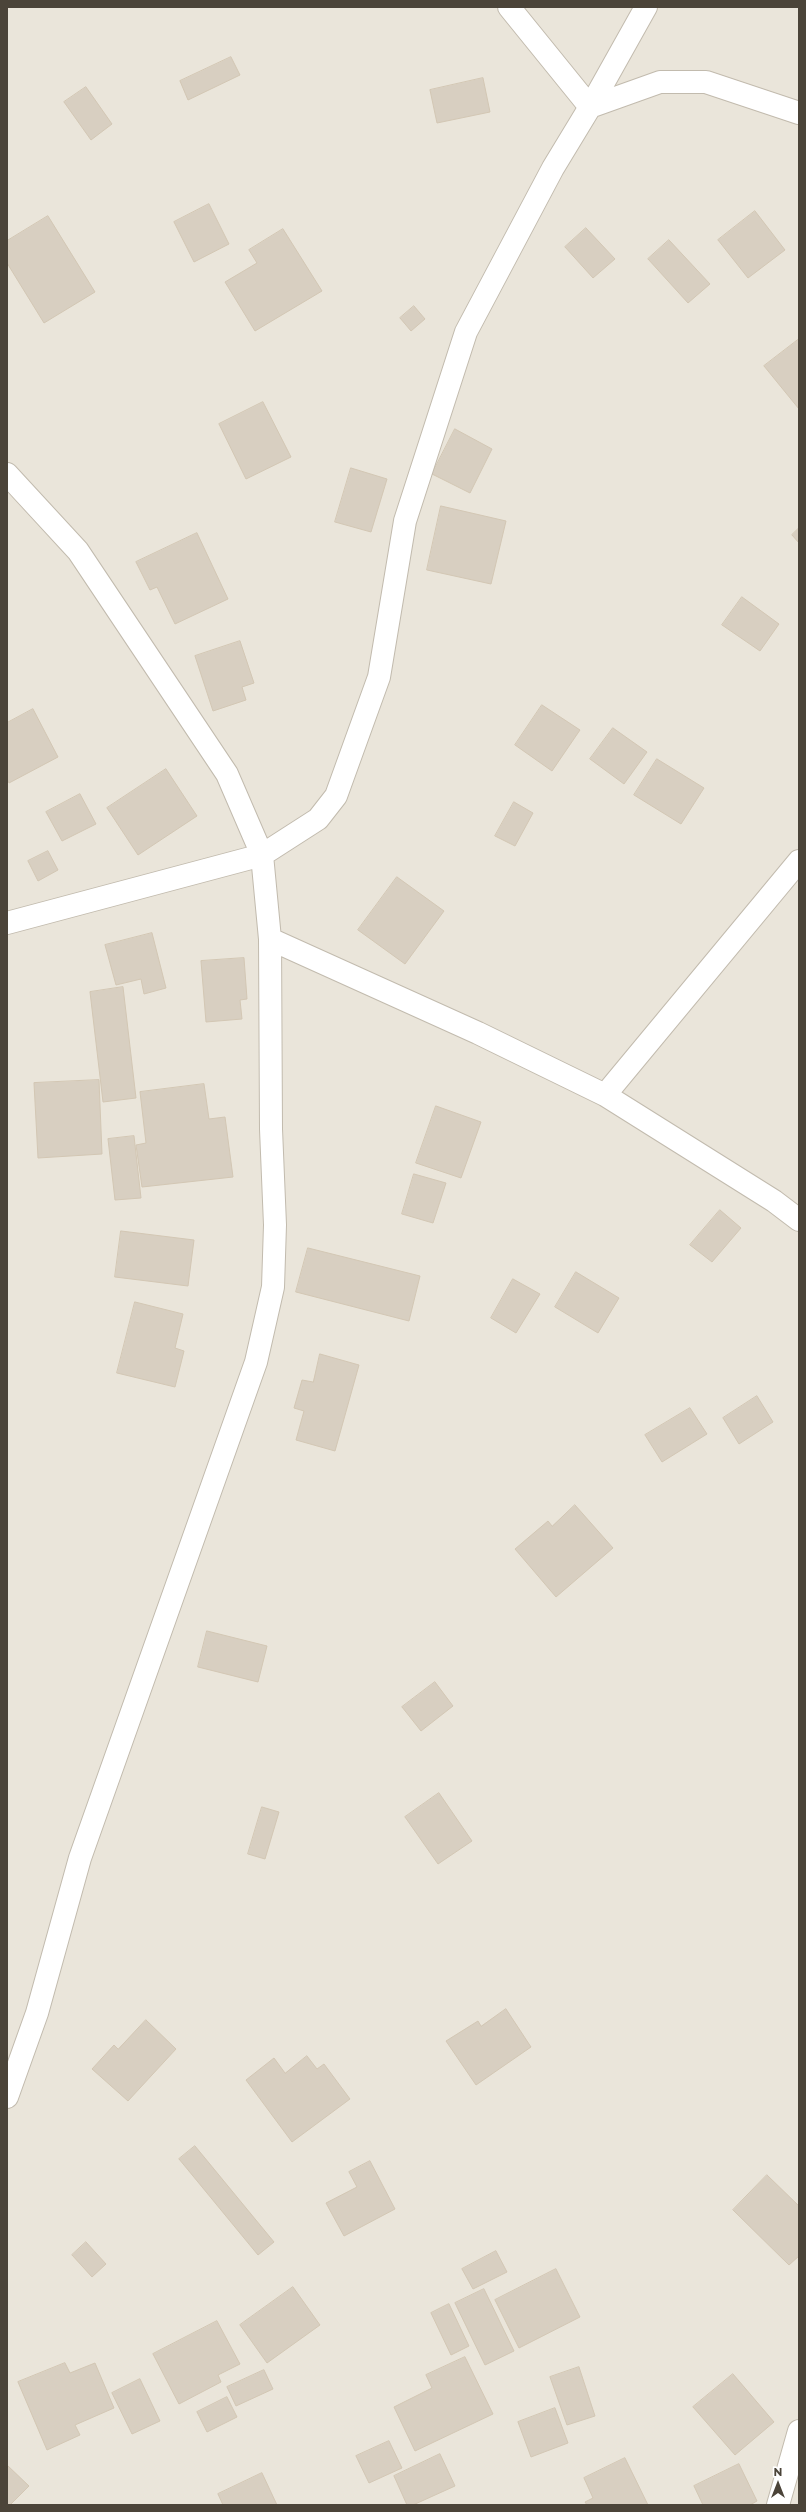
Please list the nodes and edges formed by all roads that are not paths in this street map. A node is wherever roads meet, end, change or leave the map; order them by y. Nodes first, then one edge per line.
1 (509, 7) edge
2 (646, 7) edge
3 (590, 107) junction
4 (799, 113) edge
5 (7, 474) edge
6 (262, 855) junction
7 (799, 861) edge
8 (7, 924) edge
9 (270, 938) junction
10 (605, 1095) junction
11 (799, 1220) edge
12 (7, 2097) edge
13 (799, 2431) edge
14 (778, 2505) edge

1 - 3 street
2 - 3 street
3 - 4 street
3 - 6 street
5 - 6 street
6 - 8 street
6 - 9 street
7 - 10 street
9 - 10 street
9 - 12 street
10 - 11 street
13 - 14 street

